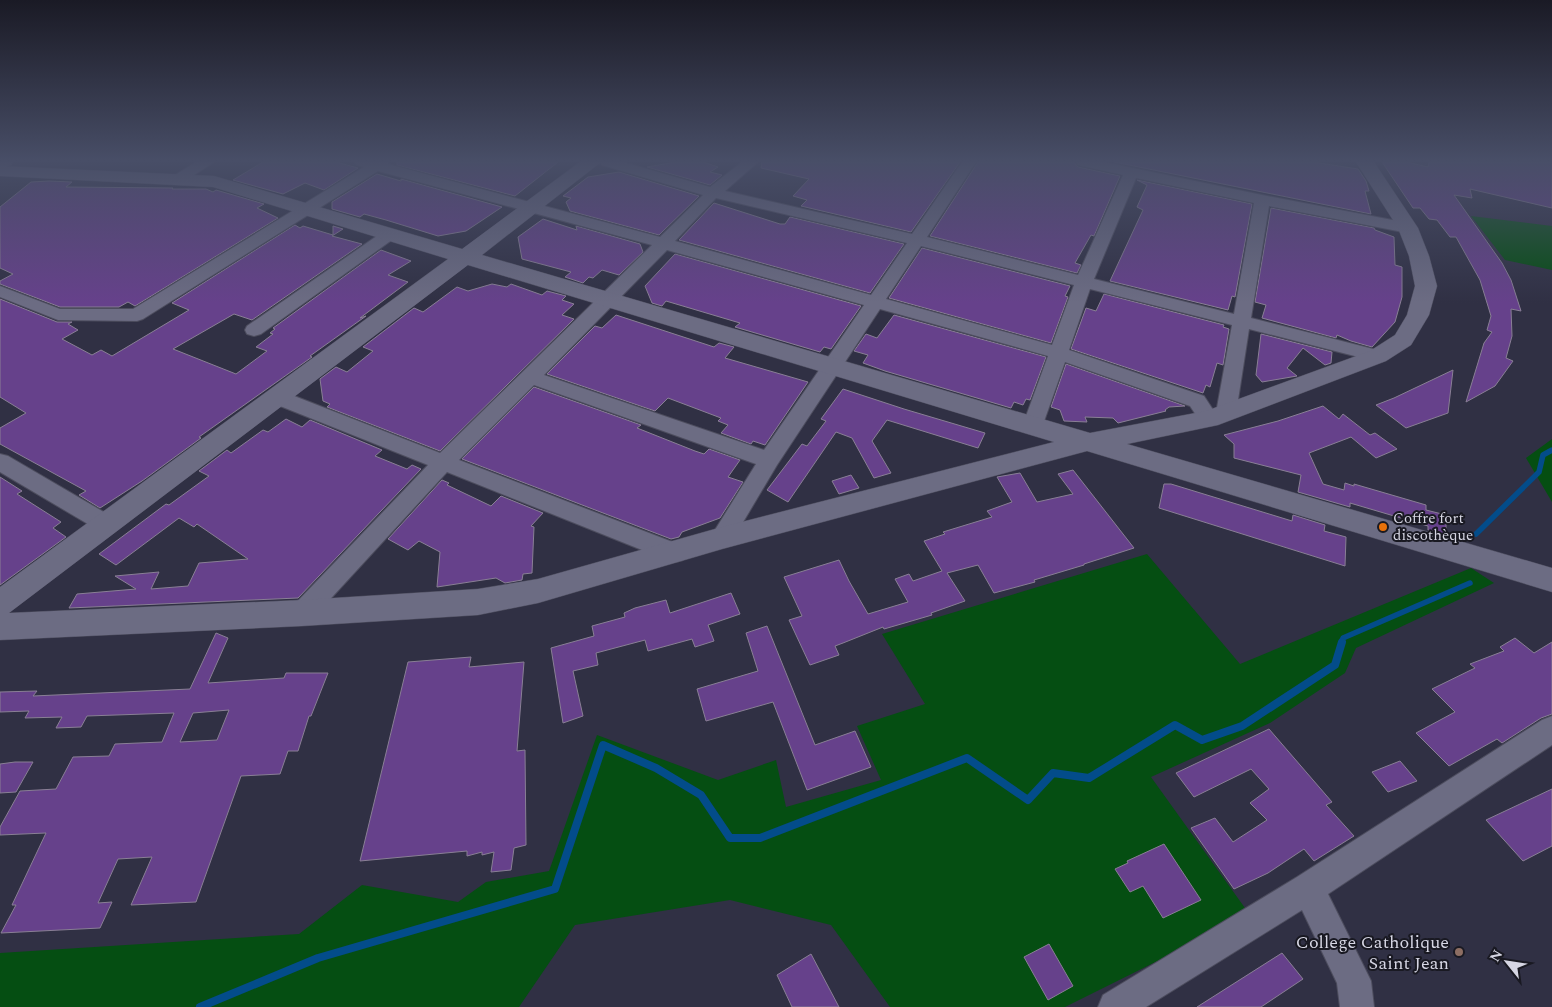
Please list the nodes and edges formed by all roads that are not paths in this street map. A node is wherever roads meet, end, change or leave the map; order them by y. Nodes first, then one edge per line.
1 (305, 209) edge
2 (529, 209) edge
3 (539, 209) edge
4 (697, 209) edge
5 (782, 209) edge
6 (938, 209) edge
7 (1115, 209) edge
8 (1261, 209) edge
9 (1309, 209) edge
10 (1396, 209) edge
11 (308, 210) junction
12 (1408, 228) junction
13 (390, 234) junction
14 (917, 240) junction
15 (663, 243) junction
16 (463, 257) junction
17 (1084, 282) junction
18 (0, 291) edge
19 (609, 299) junction
20 (875, 302) junction
21 (1243, 322) junction
22 (254, 330) dead end
23 (1059, 353) junction
24 (1378, 356) junction
25 (831, 365) junction
26 (531, 377) junction
27 (277, 397) junction
28 (1217, 416) junction
29 (1032, 427) junction
30 (1088, 442) junction
31 (769, 460) junction
32 (0, 462) edge
33 (444, 462) junction
34 (106, 524) junction
35 (722, 538) junction
36 (675, 553) junction
37 (1552, 580) edge
38 (0, 604) edge
39 (302, 613) junction
40 (0, 627) edge
41 (1552, 729) edge
42 (1308, 888) junction
43 (1115, 1007) edge
44 (1357, 1007) edge

1 - 11 street
2 - 16 street
3 - 15 street
4 - 15 street
5 - 14 street
6 - 14 street
7 - 17 street
8 - 21 street
9 - 12 street
10 - 12 street
11 - 13 street
11 - 18 street
12 - 24 street
13 - 16 street
13 - 22 street
14 - 17 street
14 - 20 street
15 - 19 street
15 - 20 street
16 - 19 street
16 - 27 street
17 - 21 street
17 - 23 street
19 - 25 street
19 - 26 street
20 - 23 street
20 - 25 street
21 - 24 street
21 - 28 street
23 - 28 street
23 - 29 street
24 - 28 street
25 - 29 street
25 - 31 street
26 - 31 street
26 - 33 street
27 - 33 street
27 - 34 street
28 - 30 street
29 - 30 street
30 - 35 street
30 - 37 street
31 - 35 street
32 - 34 street
33 - 36 street
33 - 39 street
34 - 38 street
35 - 36 street
36 - 39 street
39 - 40 street
41 - 42 street
42 - 43 street
42 - 44 street

